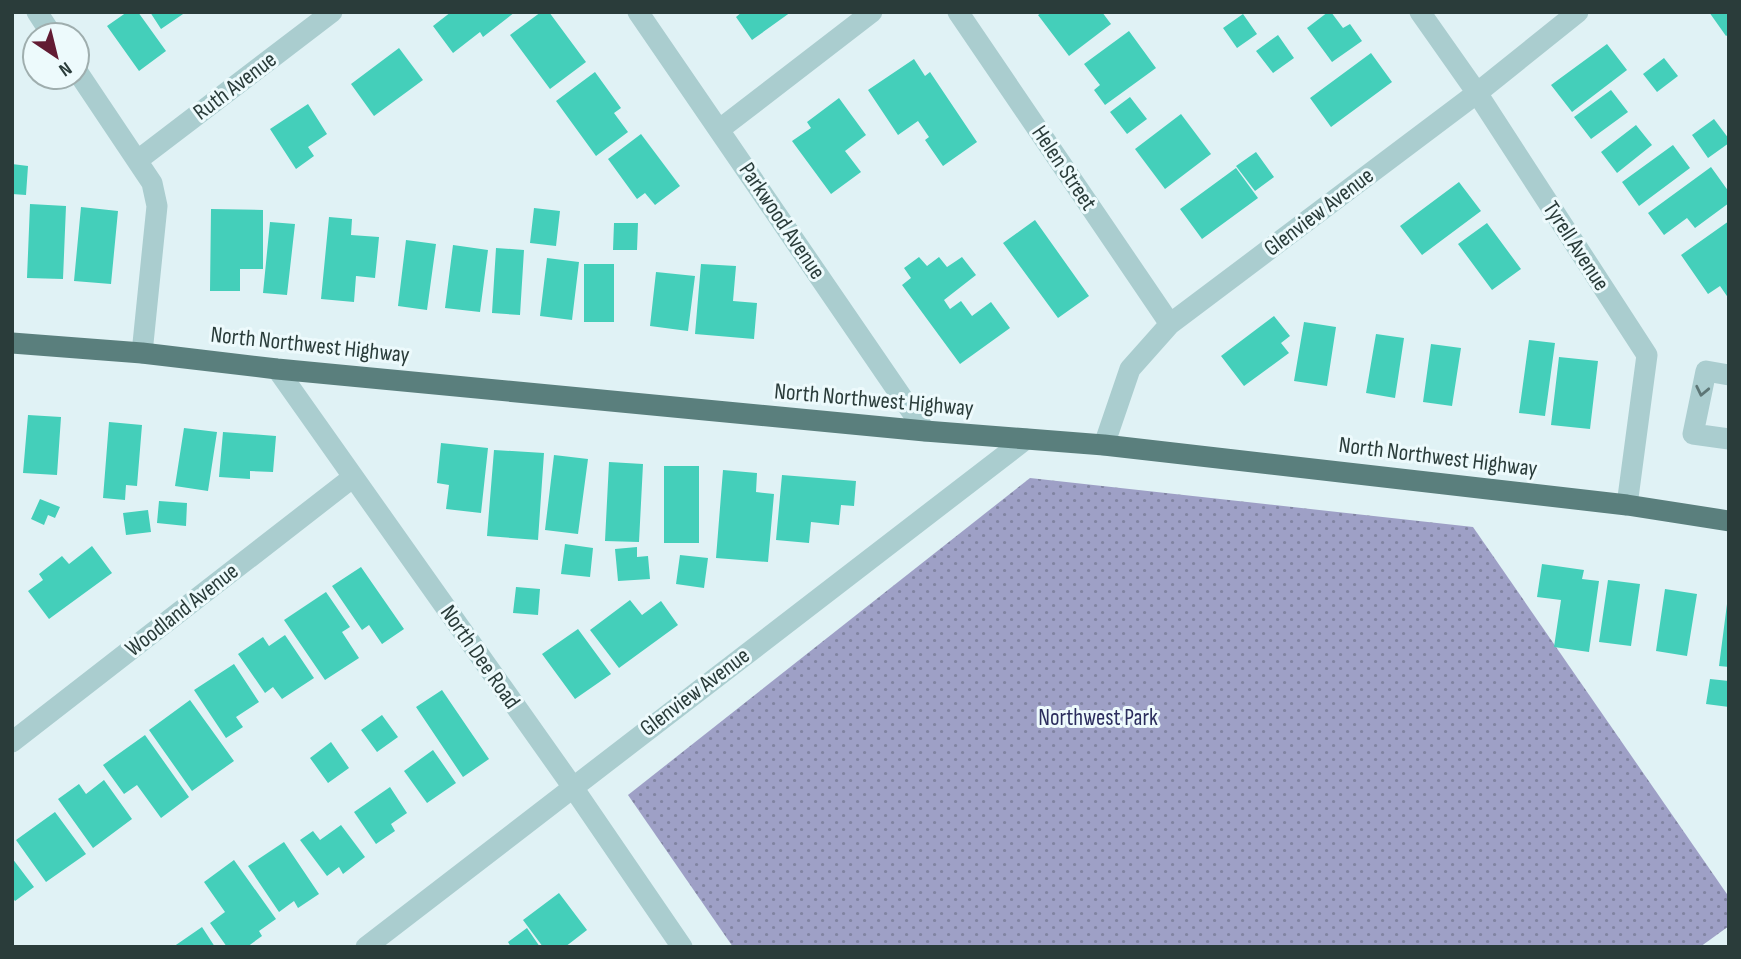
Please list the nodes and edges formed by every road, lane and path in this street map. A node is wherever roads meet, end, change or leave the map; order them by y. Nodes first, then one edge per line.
1 (332, 12) edge
2 (638, 12) edge
3 (872, 12) edge
4 (958, 12) edge
5 (1420, 12) edge
6 (1578, 12) edge
7 (91, 91) edge
8 (1477, 93) junction
9 (720, 129) junction
10 (138, 160) junction
11 (1170, 324) junction
12 (12, 343) edge
13 (142, 353) junction
14 (277, 369) junction
15 (1729, 375) edge
16 (925, 431) junction
17 (1026, 439) junction
18 (1729, 439) edge
19 (1104, 445) junction
20 (352, 478) junction
21 (1627, 505) junction
22 (1729, 521) edge
23 (12, 742) edge
24 (572, 786) junction
25 (366, 947) edge
26 (682, 947) edge

1 - 10 street, Ruth Avenue
2 - 9 street, Parkwood Avenue
3 - 9 street
4 - 11 street, Helen Street
5 - 8 street, Tyrell Avenue
6 - 8 street, Glenview Avenue
7 - 10 street
8 - 11 street, Glenview Avenue
8 - 21 street, Tyrell Avenue
9 - 16 street, Parkwood Avenue
10 - 13 street
11 - 19 street, Glenview Avenue
12 - 13 main road, North Northwest Highway
13 - 14 main road, North Northwest Highway
14 - 16 main road, North Northwest Highway
14 - 20 street, North Dee Road
15 -> 18 street
16 - 17 main road, North Northwest Highway
17 - 19 main road, North Northwest Highway
17 - 24 street, Glenview Avenue
19 - 21 main road, North Northwest Highway
20 - 23 street, Woodland Avenue
20 - 24 street, North Dee Road
21 - 22 main road, North Northwest Highway
24 - 25 street, Glenview Avenue
24 - 26 street, North Dee Road

